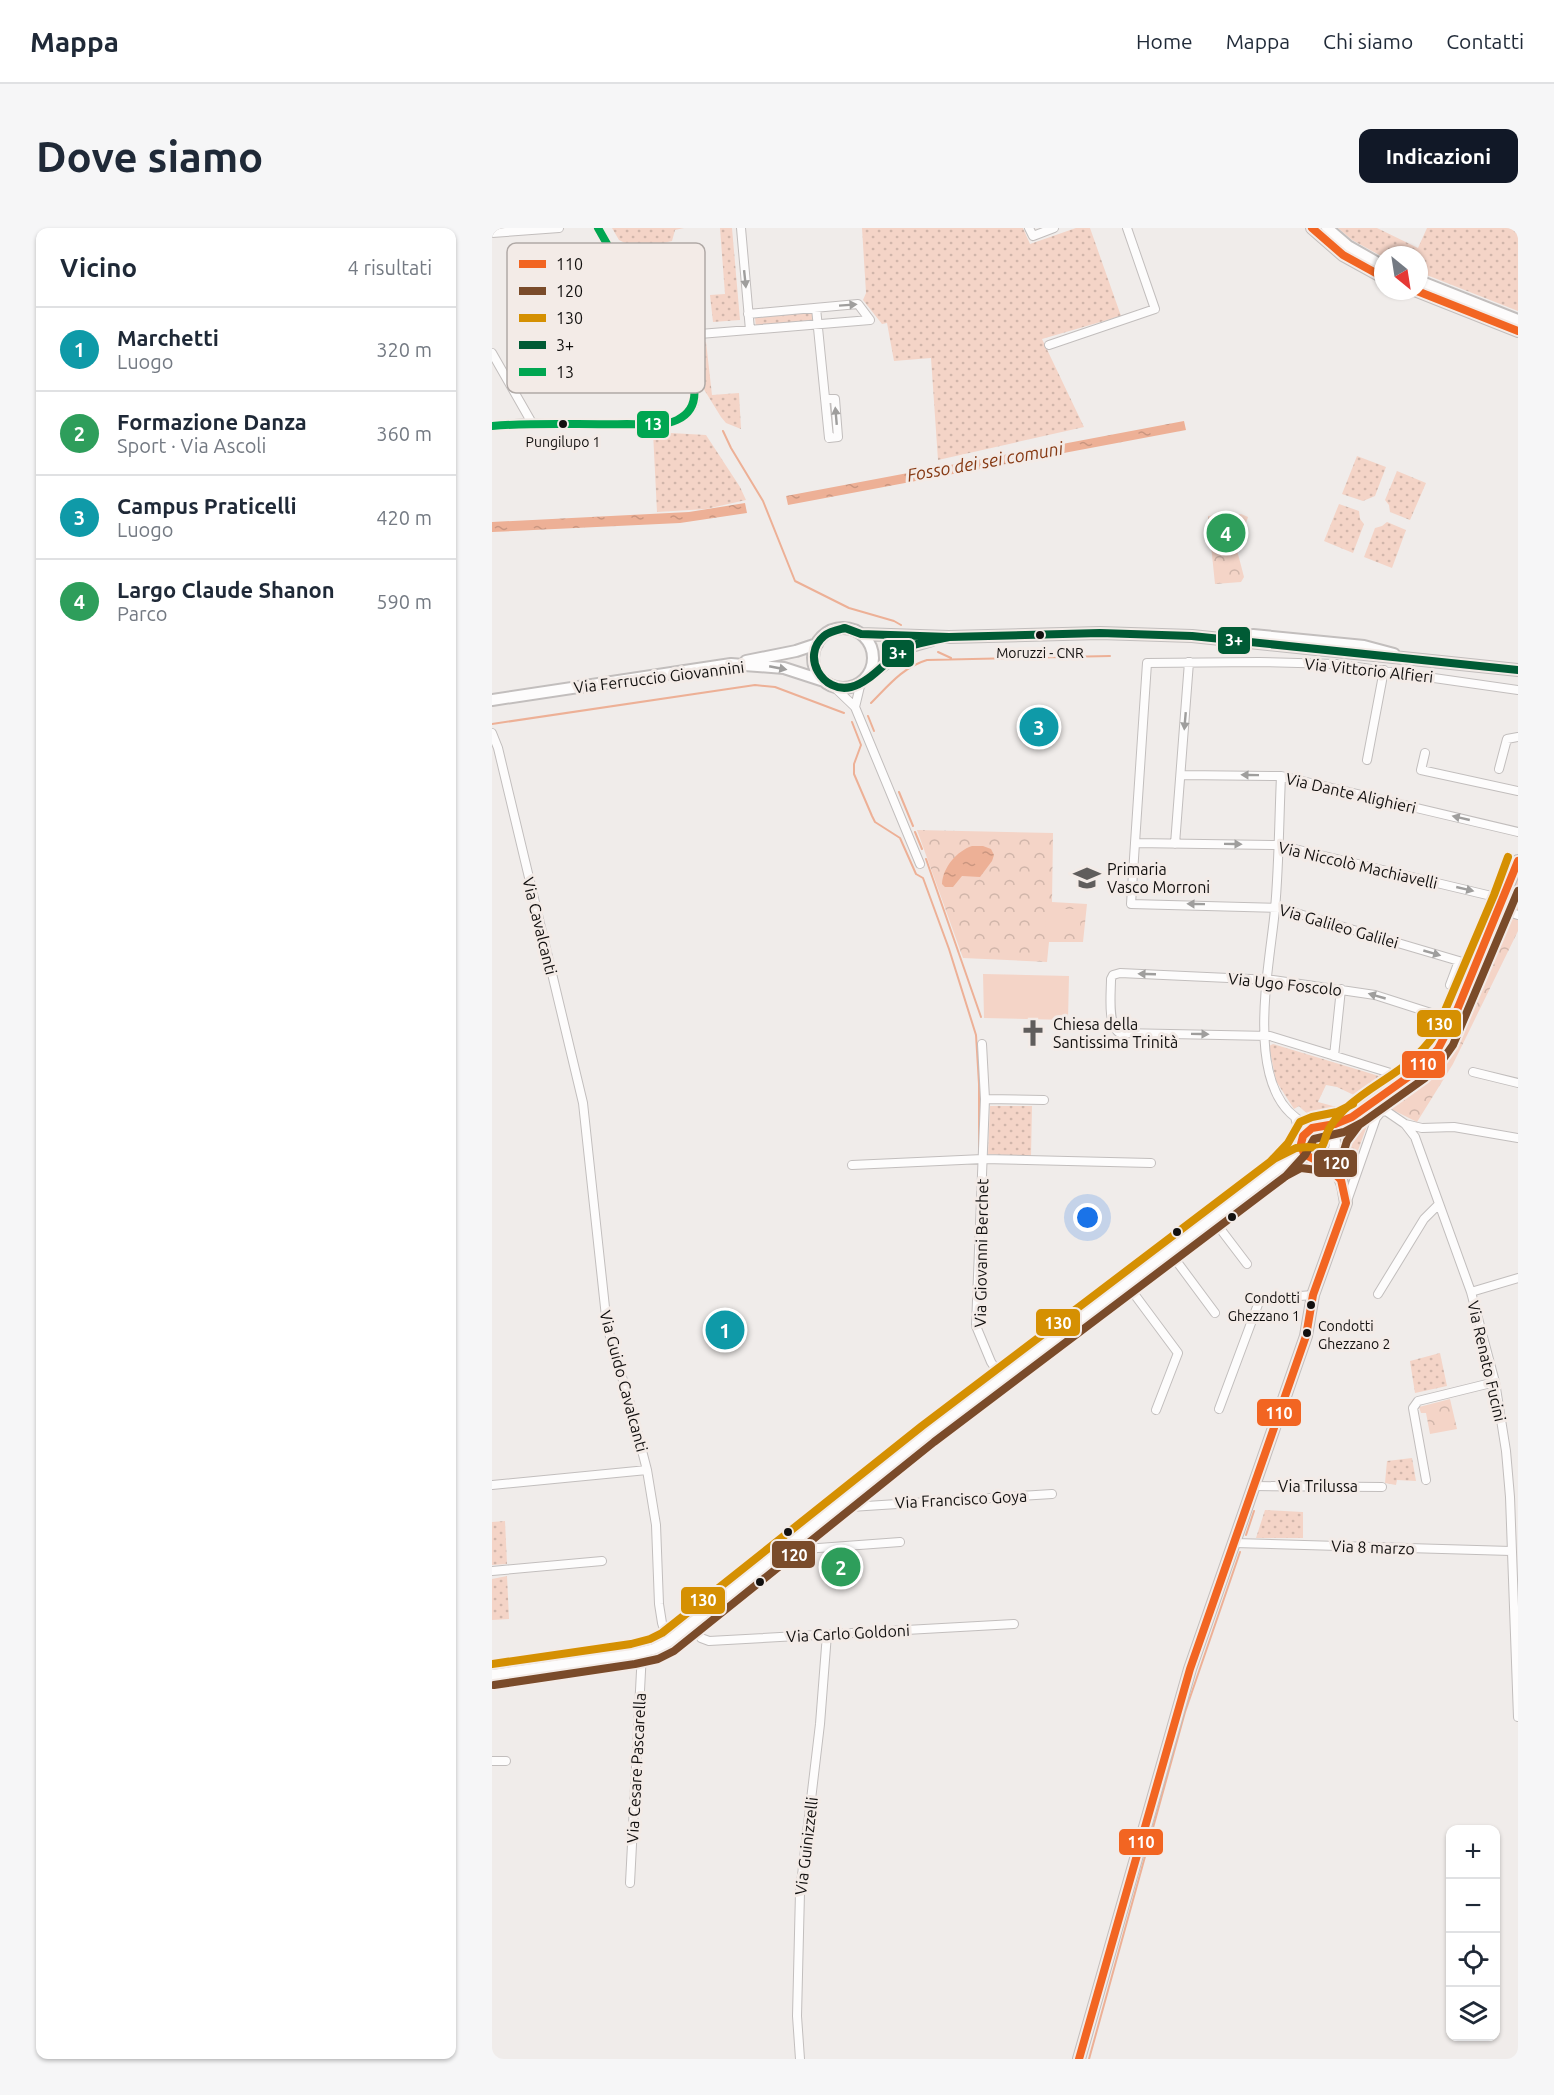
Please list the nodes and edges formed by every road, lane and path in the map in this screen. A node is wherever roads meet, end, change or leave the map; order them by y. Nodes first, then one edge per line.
1 (558, 228) edge
2 (598, 228) edge
3 (741, 228) edge
4 (1029, 228) edge
5 (1054, 228) edge
6 (1127, 228) edge
7 (1312, 228) edge
8 (1327, 228) edge
9 (492, 233) edge
10 (607, 243) edge
11 (1374, 261) edge
12 (1374, 272) edge
13 (1428, 285) edge
14 (1428, 295) edge
15 (816, 308) junction
16 (748, 314) junction
17 (1518, 320) edge
18 (818, 325) junction
19 (750, 330) junction
20 (1518, 331) edge
21 (705, 334) edge
22 (1049, 345) dead end
23 (492, 353) edge
24 (507, 379) edge
25 (515, 393) edge
26 (695, 393) edge
27 (825, 399) junction
28 (532, 423) junction
29 (492, 426) edge
30 (861, 634) junction
31 (949, 637) junction
32 (817, 644) junction
33 (1190, 662) junction
34 (731, 664) junction
35 (1384, 670) junction
36 (1518, 670) edge
37 (862, 681) junction
38 (828, 683) junction
39 (1518, 690) edge
40 (492, 700) edge
41 (855, 707) junction
42 (492, 733) edge
43 (1518, 737) edge
44 (1425, 753) dead end
45 (1367, 760) dead end
46 (1499, 769) dead end
47 (1180, 775) junction
48 (1281, 776) junction
49 (1518, 791) edge
50 (1518, 832) edge
51 (1135, 843) junction
52 (1175, 844) junction
53 (1278, 845) junction
54 (1518, 861) edge
55 (920, 864) dead end
56 (1502, 904) junction
57 (1276, 907) junction
58 (1518, 915) edge
59 (1268, 979) junction
60 (1341, 989) junction
61 (1466, 991) junction
62 (1453, 1020) junction
63 (1263, 1035) junction
64 (982, 1044) dead end
65 (1334, 1056) junction
66 (1473, 1072) dead end
67 (1397, 1075) dead end
68 (1518, 1083) edge
69 (985, 1099) junction
70 (1044, 1100) dead end
71 (1295, 1117) junction
72 (1352, 1117) junction
73 (586, 1119) joint
74 (1406, 1124) junction
75 (1317, 1127) junction
76 (1422, 1128) junction
77 (1415, 1137) junction
78 (1518, 1138) edge
79 (1301, 1141) junction
80 (1334, 1146) junction
81 (983, 1159) junction
82 (1313, 1159) junction
83 (1151, 1163) dead end
84 (852, 1165) dead end
85 (1280, 1167) junction
86 (1357, 1174) junction
87 (1341, 1180) junction
88 (1346, 1203) junction
89 (1439, 1204) junction
90 (1212, 1218) junction
91 (1169, 1251) junction
92 (1247, 1264) dead end
93 (1518, 1278) edge
94 (1126, 1283) junction
95 (1471, 1292) junction
96 (1378, 1294) dead end
97 (1313, 1295) junction
98 (1215, 1313) dead end
99 (1001, 1377) junction
100 (1495, 1382) junction
101 (1219, 1409) dead end
102 (1156, 1410) dead end
103 (647, 1470) junction
104 (1426, 1480) dead end
105 (492, 1485) edge
106 (1254, 1486) junction
107 (1382, 1487) dead end
108 (1052, 1494) dead end
109 (834, 1508) junction
110 (900, 1542) dead end
111 (1234, 1543) junction
112 (787, 1545) junction
113 (1512, 1551) junction
114 (602, 1561) dead end
115 (492, 1571) edge
116 (1014, 1624) dead end
117 (690, 1625) junction
118 (827, 1634) junction
119 (668, 1642) junction
120 (642, 1653) junction
121 (492, 1675) edge
122 (1518, 1717) edge
123 (492, 1761) edge
124 (506, 1761) dead end
125 (630, 1883) dead end
126 (800, 2059) edge
127 (1079, 2059) edge

1 - 9 street
2 - 10 street
3 -> 16 street
4 - 5 street
6 - 22 street
7 - 12 main road
8 - 11 main road
13 - 17 main road
14 - 20 main road
15 - 16 street
15 - 18 street
15 -> 18 street
16 - 19 street
18 - 19 street
18 - 27 street
19 - 21 street
23 - 24 street
25 - 28 street
26 - 28 street
27 -> 27 street
28 - 29 street
30 - 31 main road
30 - 32 main road
30 - 37 main road
31 - 36 main road
31 - 37 main road
32 - 34 main road, Via Ferruccio Giovannini
32 - 38 main road
33 - 35 street, Via Vittorio Alfieri
33 -> 47 street
33 - 51 street, Via Vittorio Alfieri
34 -> 38 main road, Via Ferruccio Giovannini
34 - 40 main road, Via Ferruccio Giovannini
35 - 39 street, Via Vittorio Alfieri
35 - 45 street
37 - 38 main road
37 - 41 street
38 - 41 street
41 - 55 street
42 - 73 street, Via Cavalcanti
43 - 46 street
44 - 49 street
48 -> 47 street, Via Dante Alighieri
47 - 52 street
50 -> 48 street, Via Dante Alighieri
48 - 53 street
51 - 52 street
57 -> 51 street, Via Galileo Galilei
52 -> 53 street, Via Niccolò Machiavelli
53 -> 56 street, Via Niccolò Machiavelli
53 - 57 street
54 - 56 main road
56 - 58 street, Via Niccolò Machiavelli
56 - 61 main road
57 - 59 street
57 -> 61 street, Via Galileo Galilei
59 - 60 street, Via Ugo Foscolo
59 - 63 street
59 -> 63 street, Via Ugo Foscolo
62 -> 60 street, Via Ugo Foscolo
60 - 65 street
61 - 62 main road
62 - 72 main road
63 - 65 street
63 - 71 street
64 - 69 street, Via Giovanni Berchet
65 - 67 street
66 - 68 street
69 - 70 street
69 - 81 street, Via Giovanni Berchet
71 - 75 street
71 - 79 street
72 - 75 main road
72 - 80 main road
73 - 103 street, Via Guido Cavalcanti
74 - 76 street
74 - 77 street, Via Renato Fucini
74 - 86 street
75 - 79 main road
75 - 80 main road
76 - 77 street
76 - 78 street
77 - 89 street, Via Renato Fucini
79 - 82 main road
79 - 85 main road
80 - 82 main road
80 - 87 main road
81 - 83 street, Via Giovanni Berchet
81 - 84 street, Via Giovanni Berchet
81 - 99 street, Via Giovanni Berchet
82 - 85 main road
82 - 87 main road
85 - 90 main road
86 - 87 street
86 - 88 street
87 - 88 main road
88 - 97 main road
89 - 95 street, Via Renato Fucini
89 - 96 street
90 - 91 main road
90 - 92 street
91 - 94 main road
91 - 98 street
93 - 95 street
94 - 99 main road
94 - 102 street
95 - 100 street, Via Renato Fucini
97 - 101 street
97 - 106 main road
99 - 109 main road
100 - 104 street
100 - 113 street, Via Renato Fucini
103 - 105 street
103 - 119 street, Via Guido Cavalcanti
106 - 107 street, Via Trilussa
106 - 111 main road
108 - 109 street, Via Francisco Goya
109 - 112 main road
110 - 112 street
111 - 113 street, Via 8 marzo
111 - 127 main road
112 - 117 main road
113 - 122 street, Via Renato Fucini
114 - 115 street
116 - 118 street, Via Carlo Goldoni
117 - 118 street, Via Carlo Goldoni
117 - 119 main road
118 - 126 street, Via Guinizzelli
119 - 120 main road
120 - 121 main road
120 - 125 street, Via Cesare Pascarella
123 - 124 street

